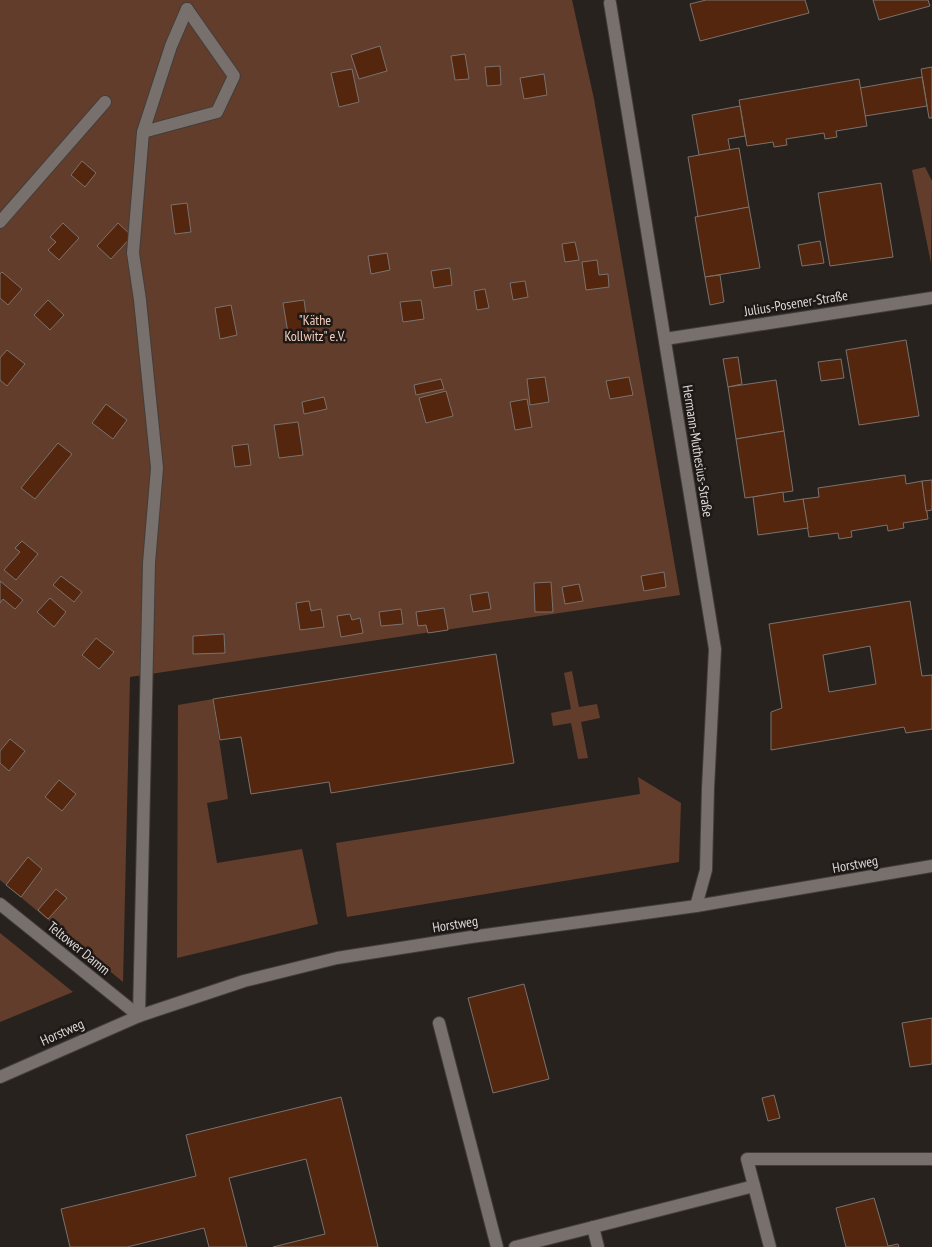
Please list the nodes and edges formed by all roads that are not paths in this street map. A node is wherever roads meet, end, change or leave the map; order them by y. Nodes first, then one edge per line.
1 (610, 3) dead end
2 (105, 102) dead end
3 (143, 132) junction
4 (0, 222) edge
5 (932, 298) edge
6 (665, 339) junction
7 (932, 866) edge
8 (0, 904) edge
9 (696, 906) junction
10 (139, 1016) junction
11 (439, 1024) dead end
12 (0, 1077) edge
13 (932, 1160) edge
14 (754, 1186) junction
15 (593, 1227) junction
16 (497, 1247) edge
17 (515, 1247) edge
18 (598, 1247) edge
19 (770, 1247) edge

1 - 6 street, Hermann-Muthesius-Straße
2 - 4 street
3 - 3 street
3 - 10 street
5 - 6 street, Julius-Posener-Straße
6 - 9 street, Hermann-Muthesius-Straße
7 - 9 street, Horstweg
8 - 10 street, Teltower Damm
9 - 10 street, Horstweg
10 - 12 street, Horstweg
11 - 16 street
13 - 14 street
14 - 15 street
14 - 19 street
15 - 17 street
15 - 18 street

